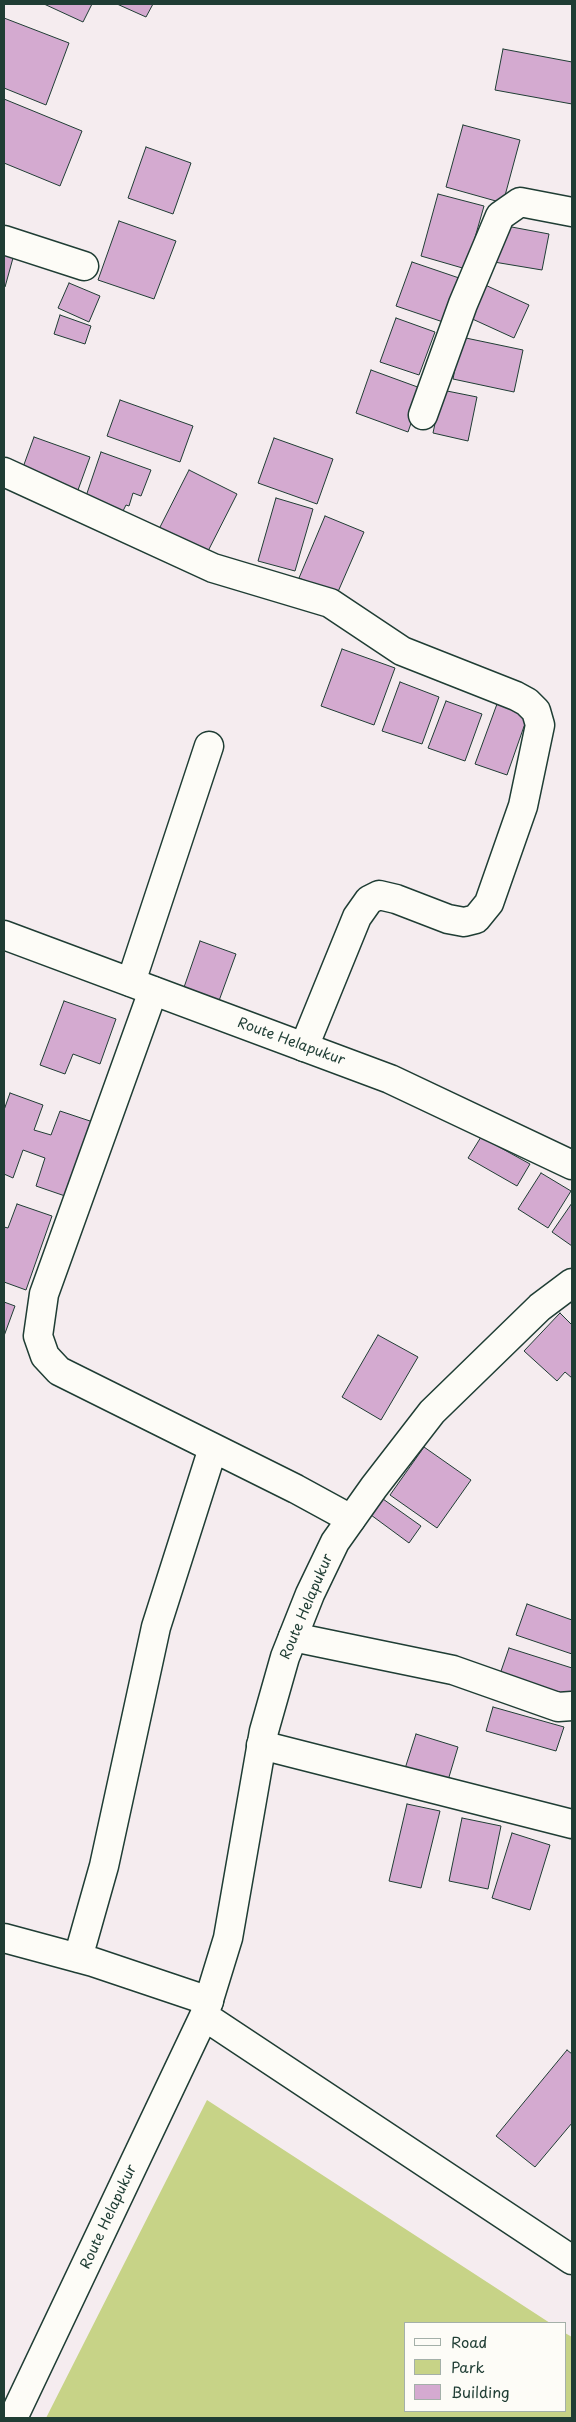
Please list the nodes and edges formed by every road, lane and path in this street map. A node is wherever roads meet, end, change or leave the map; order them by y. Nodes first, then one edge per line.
1 (572, 212) edge
2 (4, 240) edge
3 (84, 266) dead end
4 (423, 415) dead end
5 (4, 472) edge
6 (208, 746) dead end
7 (4, 935) edge
8 (142, 987) junction
9 (304, 1047) junction
10 (572, 1165) edge
11 (572, 1283) edge
12 (213, 1448) junction
13 (351, 1519) junction
14 (293, 1637) junction
15 (572, 1706) edge
16 (261, 1745) junction
17 (572, 1824) edge
18 (4, 1938) edge
19 (78, 1958) junction
20 (206, 2008) junction
21 (572, 2260) edge
22 (13, 2418) edge

1 - 4 street
2 - 3 street
5 - 9 street
6 - 8 street
7 - 8 street, Route Helapukur
8 - 9 street, Route Helapukur
8 - 12 street
9 - 10 street, Route Helapukur
11 - 13 street, Route Helapukur
12 - 13 street
12 - 19 street
13 - 14 street, Route Helapukur
14 - 15 street
14 - 16 street, Route Helapukur
16 - 17 street
16 - 20 street, Route Helapukur
18 - 19 street
19 - 20 street
20 - 21 street
20 - 22 street, Route Helapukur

